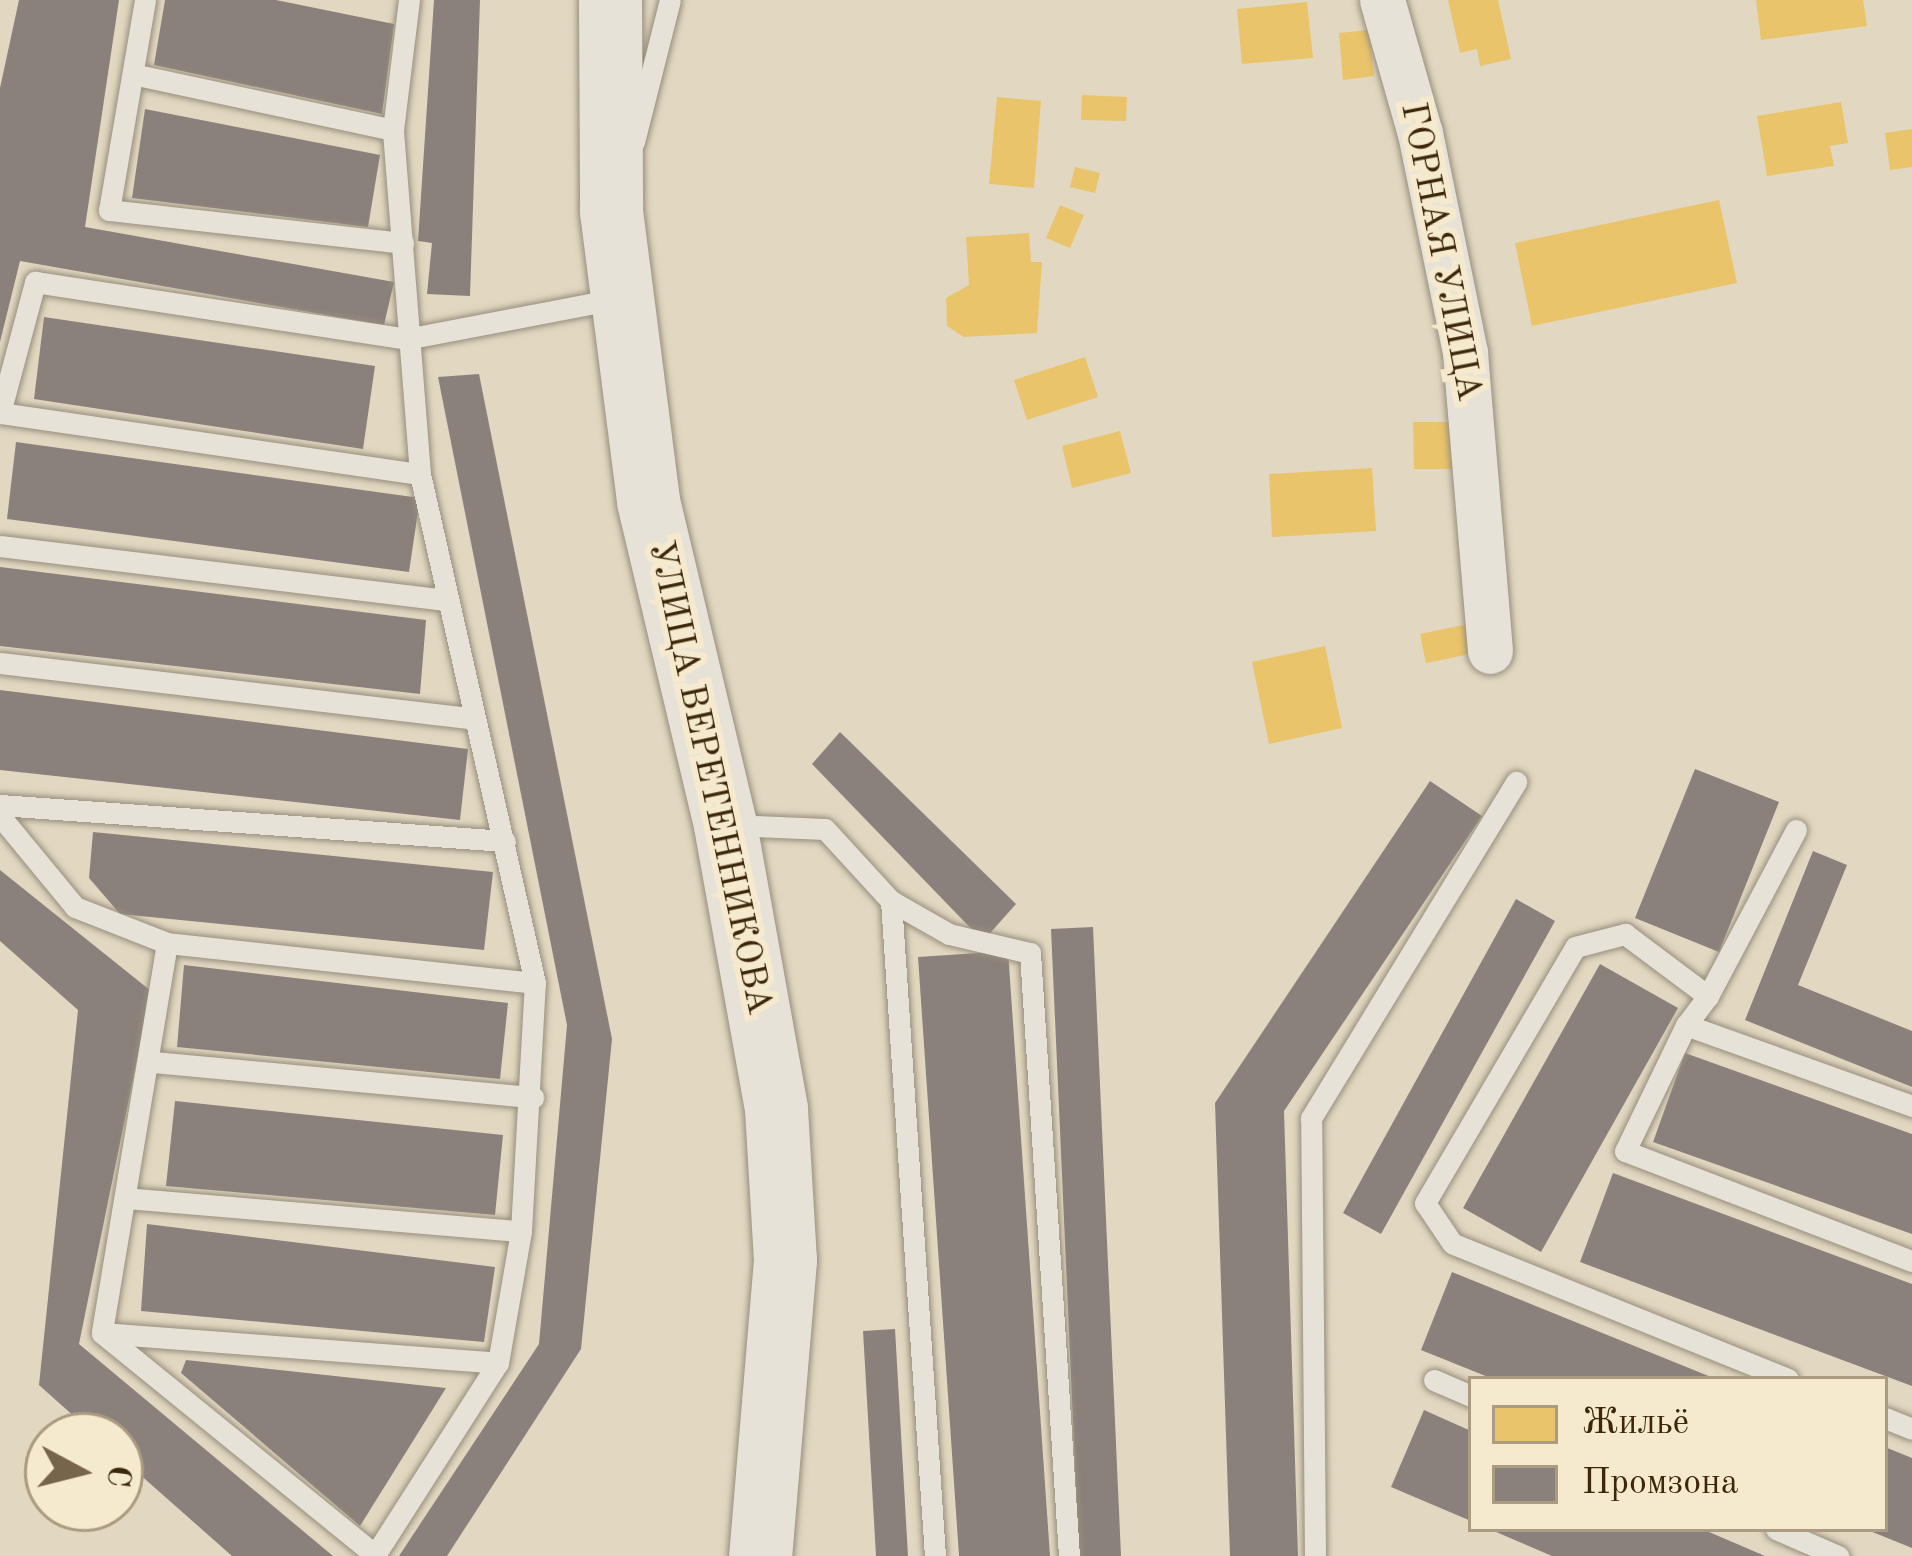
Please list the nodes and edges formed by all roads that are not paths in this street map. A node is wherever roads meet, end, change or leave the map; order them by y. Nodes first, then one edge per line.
1 (145, 0) edge
2 (409, 0) edge
3 (610, 0) edge
4 (670, 0) edge
5 (1382, 0) edge
6 (137, 76) junction
7 (393, 130) junction
8 (611, 211) junction
9 (404, 244) junction
10 (622, 297) junction
11 (406, 339) junction
12 (0, 413) edge
13 (420, 474) junction
14 (0, 546) edge
15 (444, 600) junction
16 (1490, 651) dead end
17 (0, 663) edge
18 (471, 718) junction
19 (1516, 782) dead end
20 (0, 805) edge
21 (0, 816) edge
22 (725, 825) junction
23 (1796, 830) dead end
24 (505, 841) junction
25 (891, 901) junction
26 (167, 943) junction
27 (535, 983) junction
28 (1708, 996) junction
29 (1686, 1025) junction
30 (153, 1062) junction
31 (533, 1097) junction
32 (1912, 1106) edge
33 (125, 1198) junction
34 (521, 1231) junction
35 (1912, 1261) edge
36 (102, 1333) junction
37 (498, 1363) junction
38 (1781, 1376) edge
39 (1434, 1380) dead end
40 (1468, 1395) edge
41 (1783, 1532) edge
42 (760, 1556) edge
43 (935, 1556) edge
44 (1069, 1556) edge
45 (1315, 1556) edge
46 (1838, 1556) edge

1 - 6 lane
2 - 7 lane
3 - 8 main road, УЛИЦА ВЕРЕТЕННИКОВА
4 - 8 lane
5 - 16 street, ГОРНАЯ УЛИЦА
6 - 7 lane
6 - 9 lane
7 - 9 lane
8 - 10 main road, УЛИЦА ВЕРЕТЕННИКОВА
9 - 11 lane
10 - 11 lane
10 - 22 main road, УЛИЦА ВЕРЕТЕННИКОВА
11 - 12 lane
11 - 13 lane
12 - 13 lane
13 - 15 lane
14 - 15 lane
15 - 18 lane
17 - 18 lane
18 - 24 lane
19 - 45 lane
20 - 24 lane
21 - 26 lane
22 - 25 lane
22 - 42 main road, УЛИЦА ВЕРЕТЕННИКОВА
23 - 28 lane
24 - 27 lane
25 - 43 lane
25 - 44 lane
26 - 27 lane
26 - 30 lane
27 - 31 lane
28 - 29 lane
28 - 38 lane
29 - 32 lane
29 - 35 lane
30 - 31 lane
30 - 33 lane
31 - 34 lane
33 - 34 lane
33 - 36 lane
34 - 37 lane
36 - 37 lane
36 - 37 lane
39 - 40 lane
41 - 46 lane

